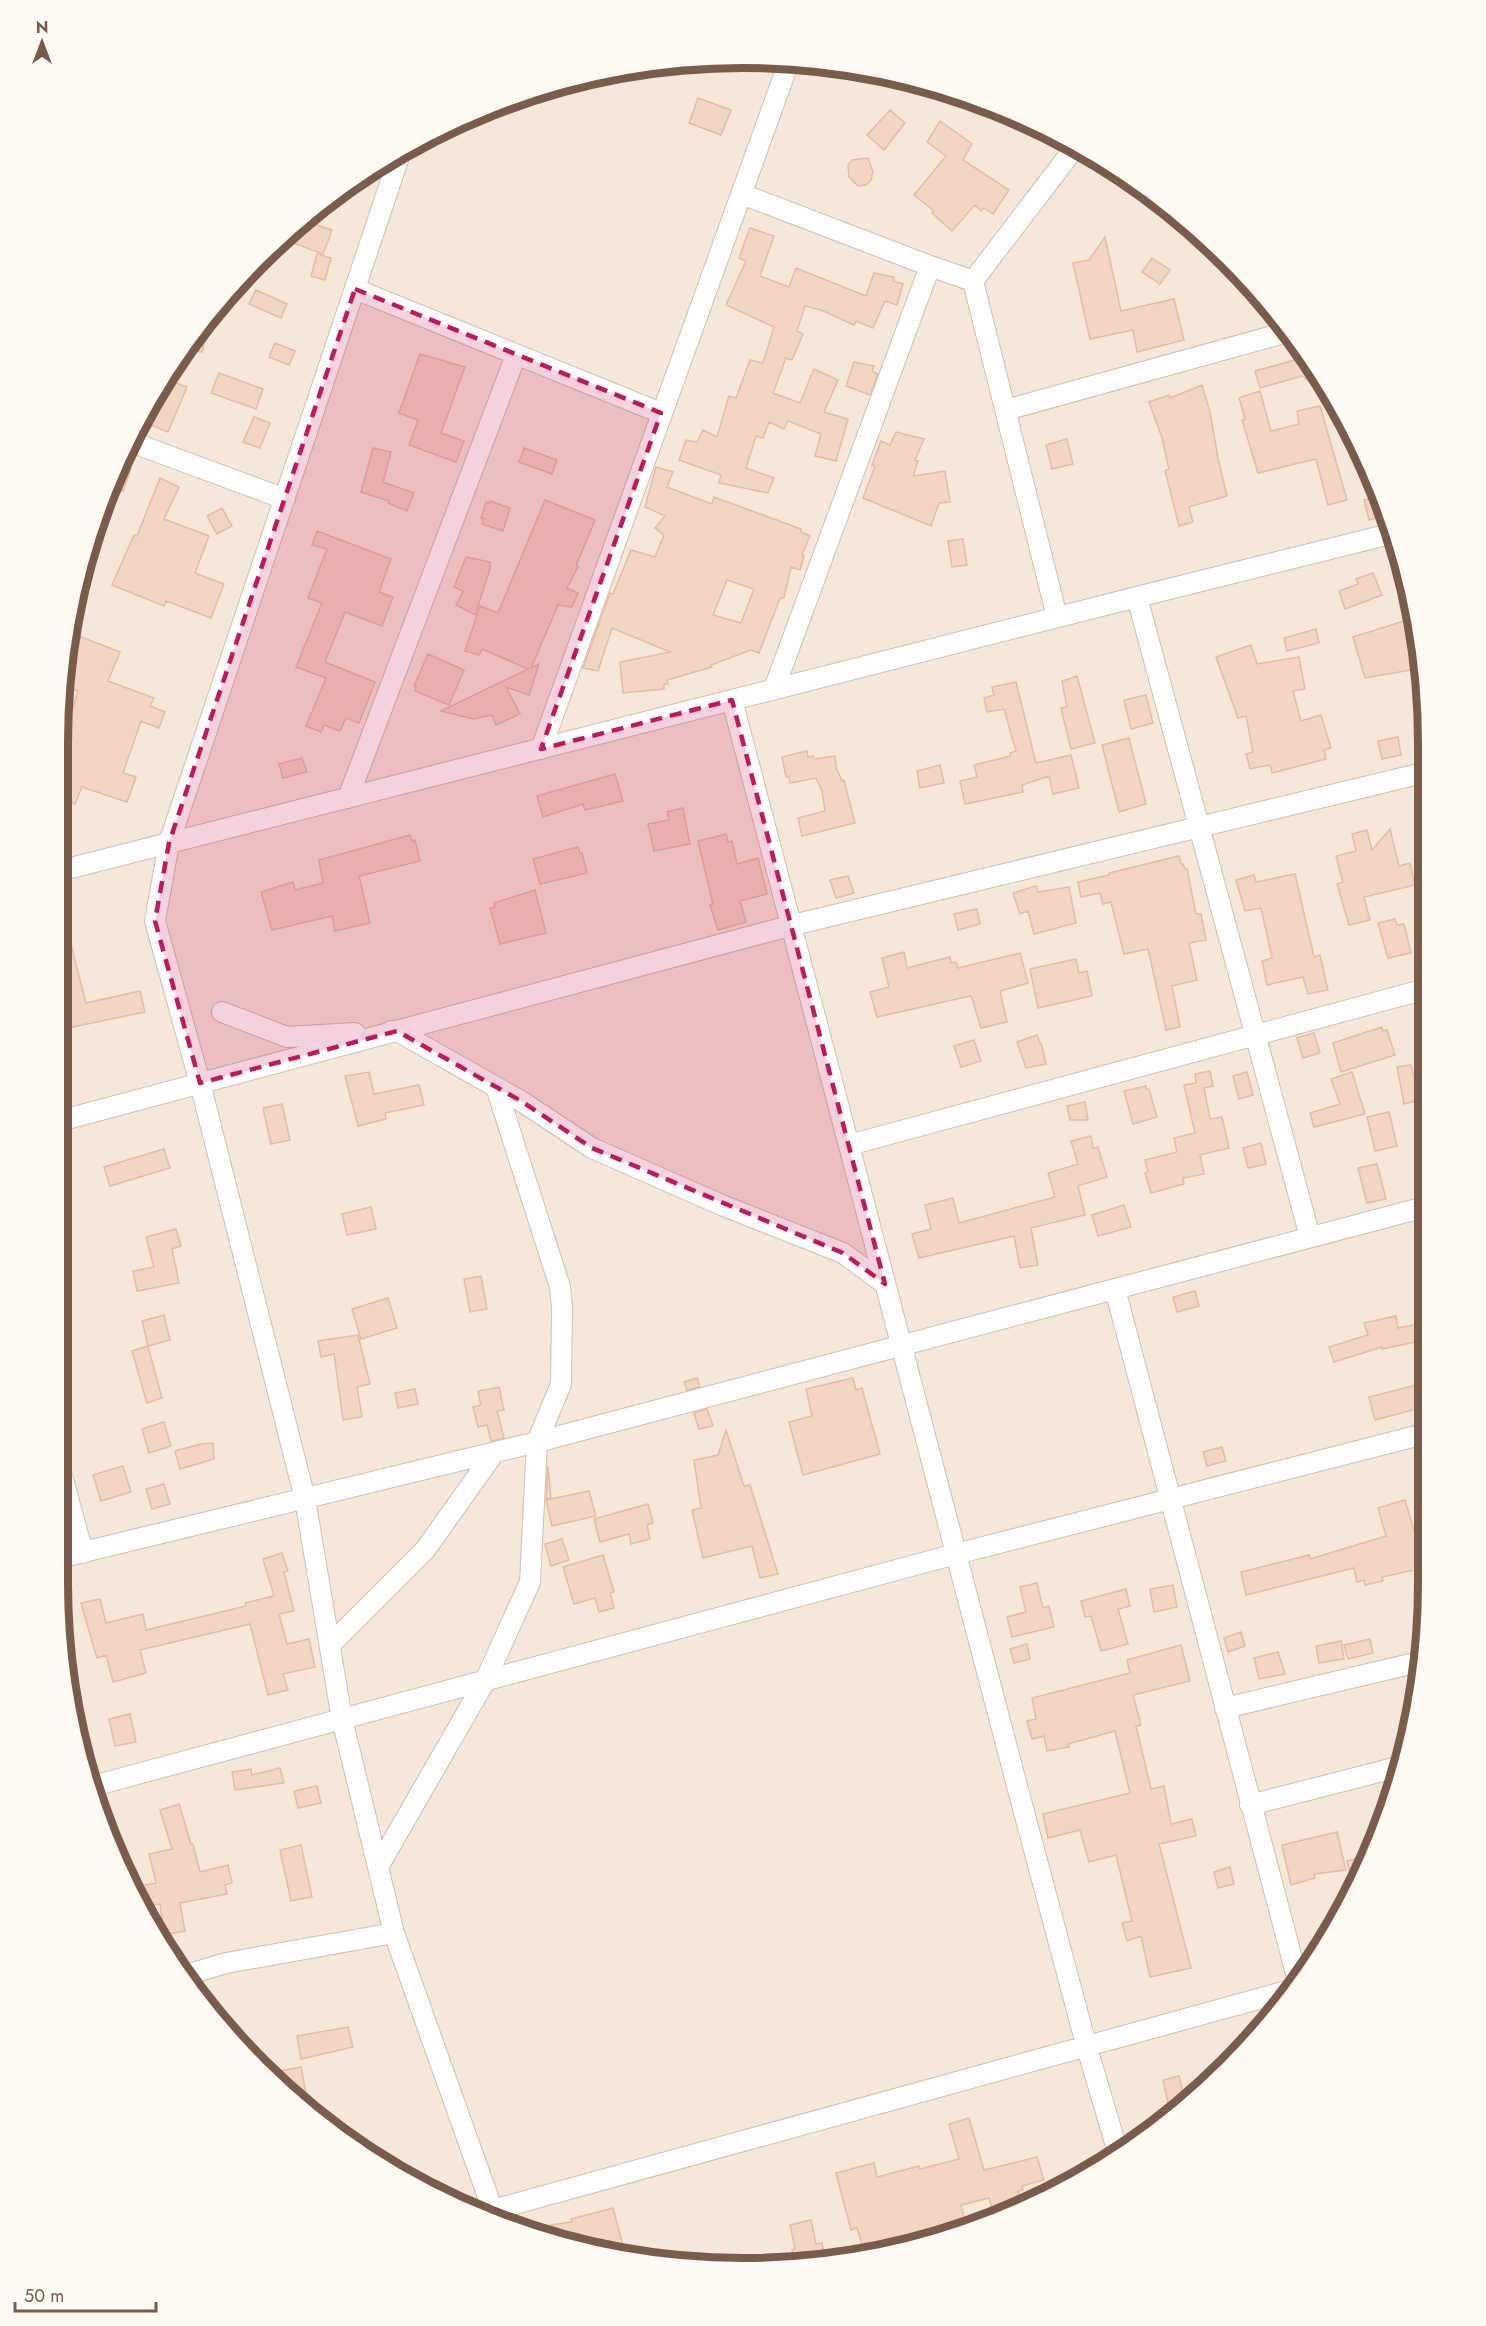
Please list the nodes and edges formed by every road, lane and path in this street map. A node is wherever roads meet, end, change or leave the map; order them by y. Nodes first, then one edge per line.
1 (786, 69) edge
2 (1071, 153) edge
3 (397, 163) edge
4 (742, 194) junction
5 (930, 266) junction
6 (973, 281) junction
7 (355, 289) junction
8 (1281, 335) edge
9 (516, 355) junction
10 (1006, 410) junction
11 (661, 413) junction
12 (137, 444) edge
13 (285, 499) junction
14 (1386, 535) edge
15 (1137, 597) junction
16 (1057, 617) junction
17 (774, 689) junction
18 (732, 700) junction
19 (541, 749) junction
20 (1418, 774) edge
21 (348, 798) junction
22 (1199, 827) junction
23 (169, 843) junction
24 (68, 869) edge
25 (793, 925) junction
26 (1418, 991) edge
27 (222, 1012) dead end
28 (397, 1031) junction
29 (1256, 1035) junction
30 (200, 1083) junction
31 (496, 1087) junction
32 (68, 1119) edge
33 (849, 1145) junction
34 (1418, 1209) edge
35 (1310, 1237) junction
36 (885, 1284) junction
37 (1115, 1289) junction
38 (901, 1345) junction
39 (1418, 1436) edge
40 (537, 1442) junction
41 (494, 1453) junction
42 (68, 1498) edge
43 (305, 1499) junction
44 (1170, 1500) junction
45 (83, 1553) junction
46 (956, 1554) junction
47 (68, 1556) edge
48 (330, 1645) junction
49 (1414, 1663) edge
50 (485, 1681) junction
51 (1225, 1708) junction
52 (342, 1719) junction
53 (1392, 1769) edge
54 (99, 1784) edge
55 (1250, 1805) junction
56 (378, 1867) junction
57 (394, 1933) junction
58 (1295, 1971) edge
59 (192, 1973) edge
60 (1280, 1993) edge
61 (1087, 2048) junction
62 (1116, 2146) edge
63 (493, 2210) edge
64 (502, 2214) edge

1 - 4 street
2 - 6 street
3 - 7 street
4 - 5 street
4 - 11 street
5 - 6 street
5 - 17 street
6 - 10 street
7 - 9 street
7 - 13 street
8 - 10 street
9 - 11 street
9 - 21 street
10 - 16 street
11 - 19 street
12 - 13 street
13 - 23 street
14 - 15 street
15 - 16 street
15 - 22 street
16 - 17 street
17 - 18 street
18 - 19 street
18 - 25 street
19 - 21 street
20 - 22 street
21 - 23 street
22 - 25 street
22 - 29 street
23 - 24 street
23 - 30 street
25 - 28 street
25 - 33 street
26 - 29 street
27 - 28 street
28 - 30 street
28 - 31 street
29 - 33 street
29 - 35 street
30 - 32 street
30 - 43 street
31 - 36 street
31 - 40 street
33 - 36 street
34 - 35 street
35 - 37 street
36 - 38 street
37 - 38 street
37 - 44 street
38 - 40 street
38 - 46 street
39 - 44 street
40 - 41 street
40 - 50 street
41 - 43 street
41 - 48 street
42 - 45 street
43 - 45 street
43 - 48 street
44 - 46 street
44 - 51 street
45 - 47 street
46 - 50 street
46 - 61 street
48 - 52 street
49 - 51 street
50 - 52 street
50 - 56 street
51 - 55 street
52 - 54 street
52 - 56 street
53 - 55 street
55 - 58 street
56 - 57 street
57 - 59 street
57 - 63 street
60 - 61 street
61 - 62 street
61 - 64 street

